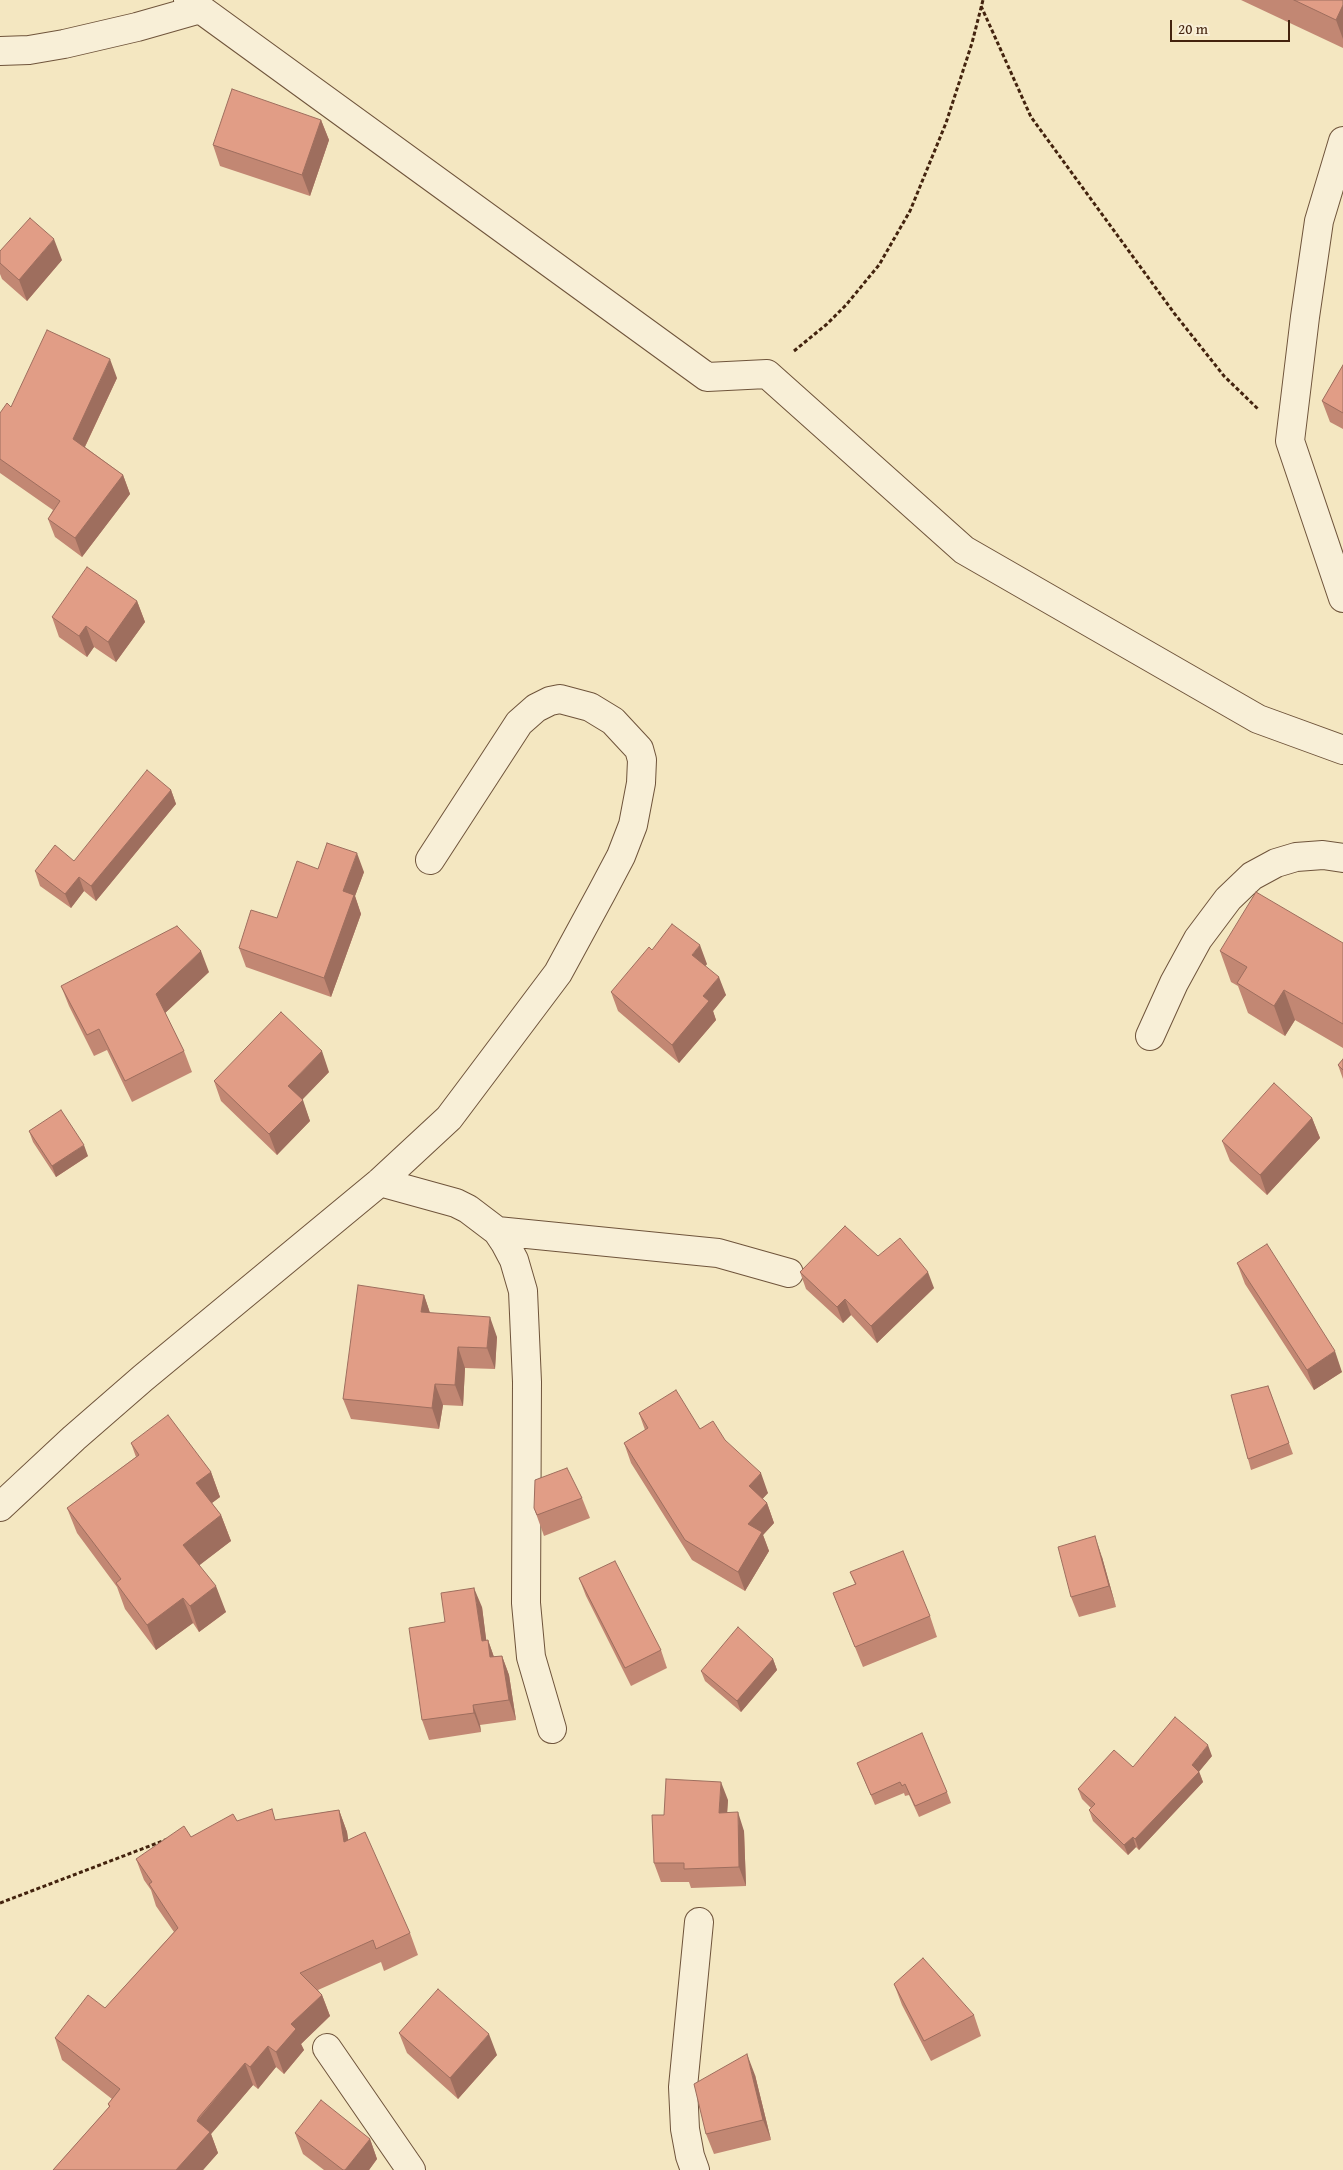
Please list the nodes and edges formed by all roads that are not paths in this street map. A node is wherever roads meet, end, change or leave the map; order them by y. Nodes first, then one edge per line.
1 (194, 4) edge
2 (0, 51) edge
3 (1343, 141) edge
4 (1343, 598) edge
5 (1343, 750) edge
6 (1343, 858) edge
7 (430, 860) dead end
8 (1150, 1036) dead end
9 (380, 1182) junction
10 (497, 1231) junction
11 (790, 1273) dead end
12 (0, 1507) edge
13 (552, 1729) dead end
14 (699, 1922) dead end
15 (327, 2048) dead end
16 (411, 2170) edge
17 (695, 2170) edge

1 - 2 street
1 - 5 street
3 - 4 street
6 - 8 street
7 - 9 street
9 - 10 street
9 - 12 street
10 - 11 street
10 - 13 street
14 - 17 street
15 - 16 street

